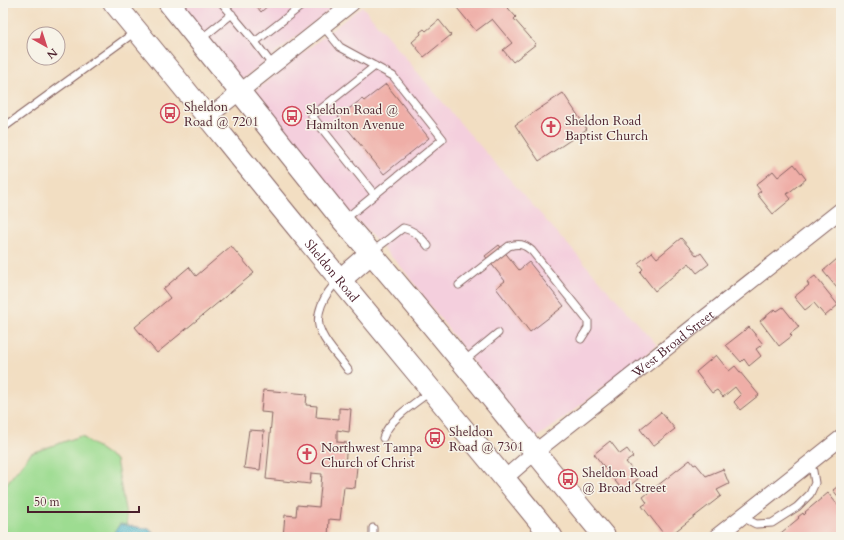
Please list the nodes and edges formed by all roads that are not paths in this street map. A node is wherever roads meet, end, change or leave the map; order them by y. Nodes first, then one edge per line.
1 (114, 3) edge
2 (169, 3) edge
3 (222, 3) edge
4 (305, 3) edge
5 (348, 4) edge
6 (232, 14) junction
7 (323, 26) junction
8 (137, 30) junction
9 (199, 41) junction
10 (255, 42) junction
11 (273, 66) junction
12 (375, 66) junction
13 (240, 92) junction
14 (207, 118) junction
15 (3, 128) edge
16 (374, 194) junction
17 (841, 210) edge
18 (343, 221) junction
19 (428, 246) dead end
20 (371, 253) junction
21 (340, 280) junction
22 (459, 285) dead end
23 (498, 333) dead end
24 (580, 339) dead end
25 (462, 362) junction
26 (348, 370) dead end
27 (431, 391) junction
28 (383, 438) dead end
29 (841, 438) edge
30 (534, 452) junction
31 (810, 463) junction
32 (505, 478) junction
33 (742, 517) junction
34 (373, 528) dead end
35 (373, 537) edge
36 (552, 537) edge
37 (605, 537) edge
38 (716, 537) edge

1 - 8 main road, Sheldon Road
2 - 9 main road
3 - 6 lane
4 - 10 lane
5 - 7 street
6 - 9 lane
6 - 10 lane
7 - 11 street
7 - 12 lane
8 - 14 main road, Sheldon Road
8 - 15 lane
9 - 13 main road
10 - 11 lane
11 - 13 street
12 - 16 lane
12 - 16 lane
13 - 14 street
13 - 18 main road
14 - 21 main road, Sheldon Road
16 - 18 lane
17 - 30 street, West Broad Street
18 - 20 main road
19 - 20 lane
20 - 21 main road
20 - 25 main road
21 - 26 lane
21 - 27 main road, Sheldon Road
22 - 24 lane
23 - 25 lane
25 - 30 main road
27 - 28 lane
27 - 32 main road, Sheldon Road
29 - 31 street
30 - 32 street, West Broad Street
30 - 37 main road
31 - 33 street
31 - 33 lane
32 - 36 main road, Sheldon Road
33 - 38 street
34 - 35 lane

